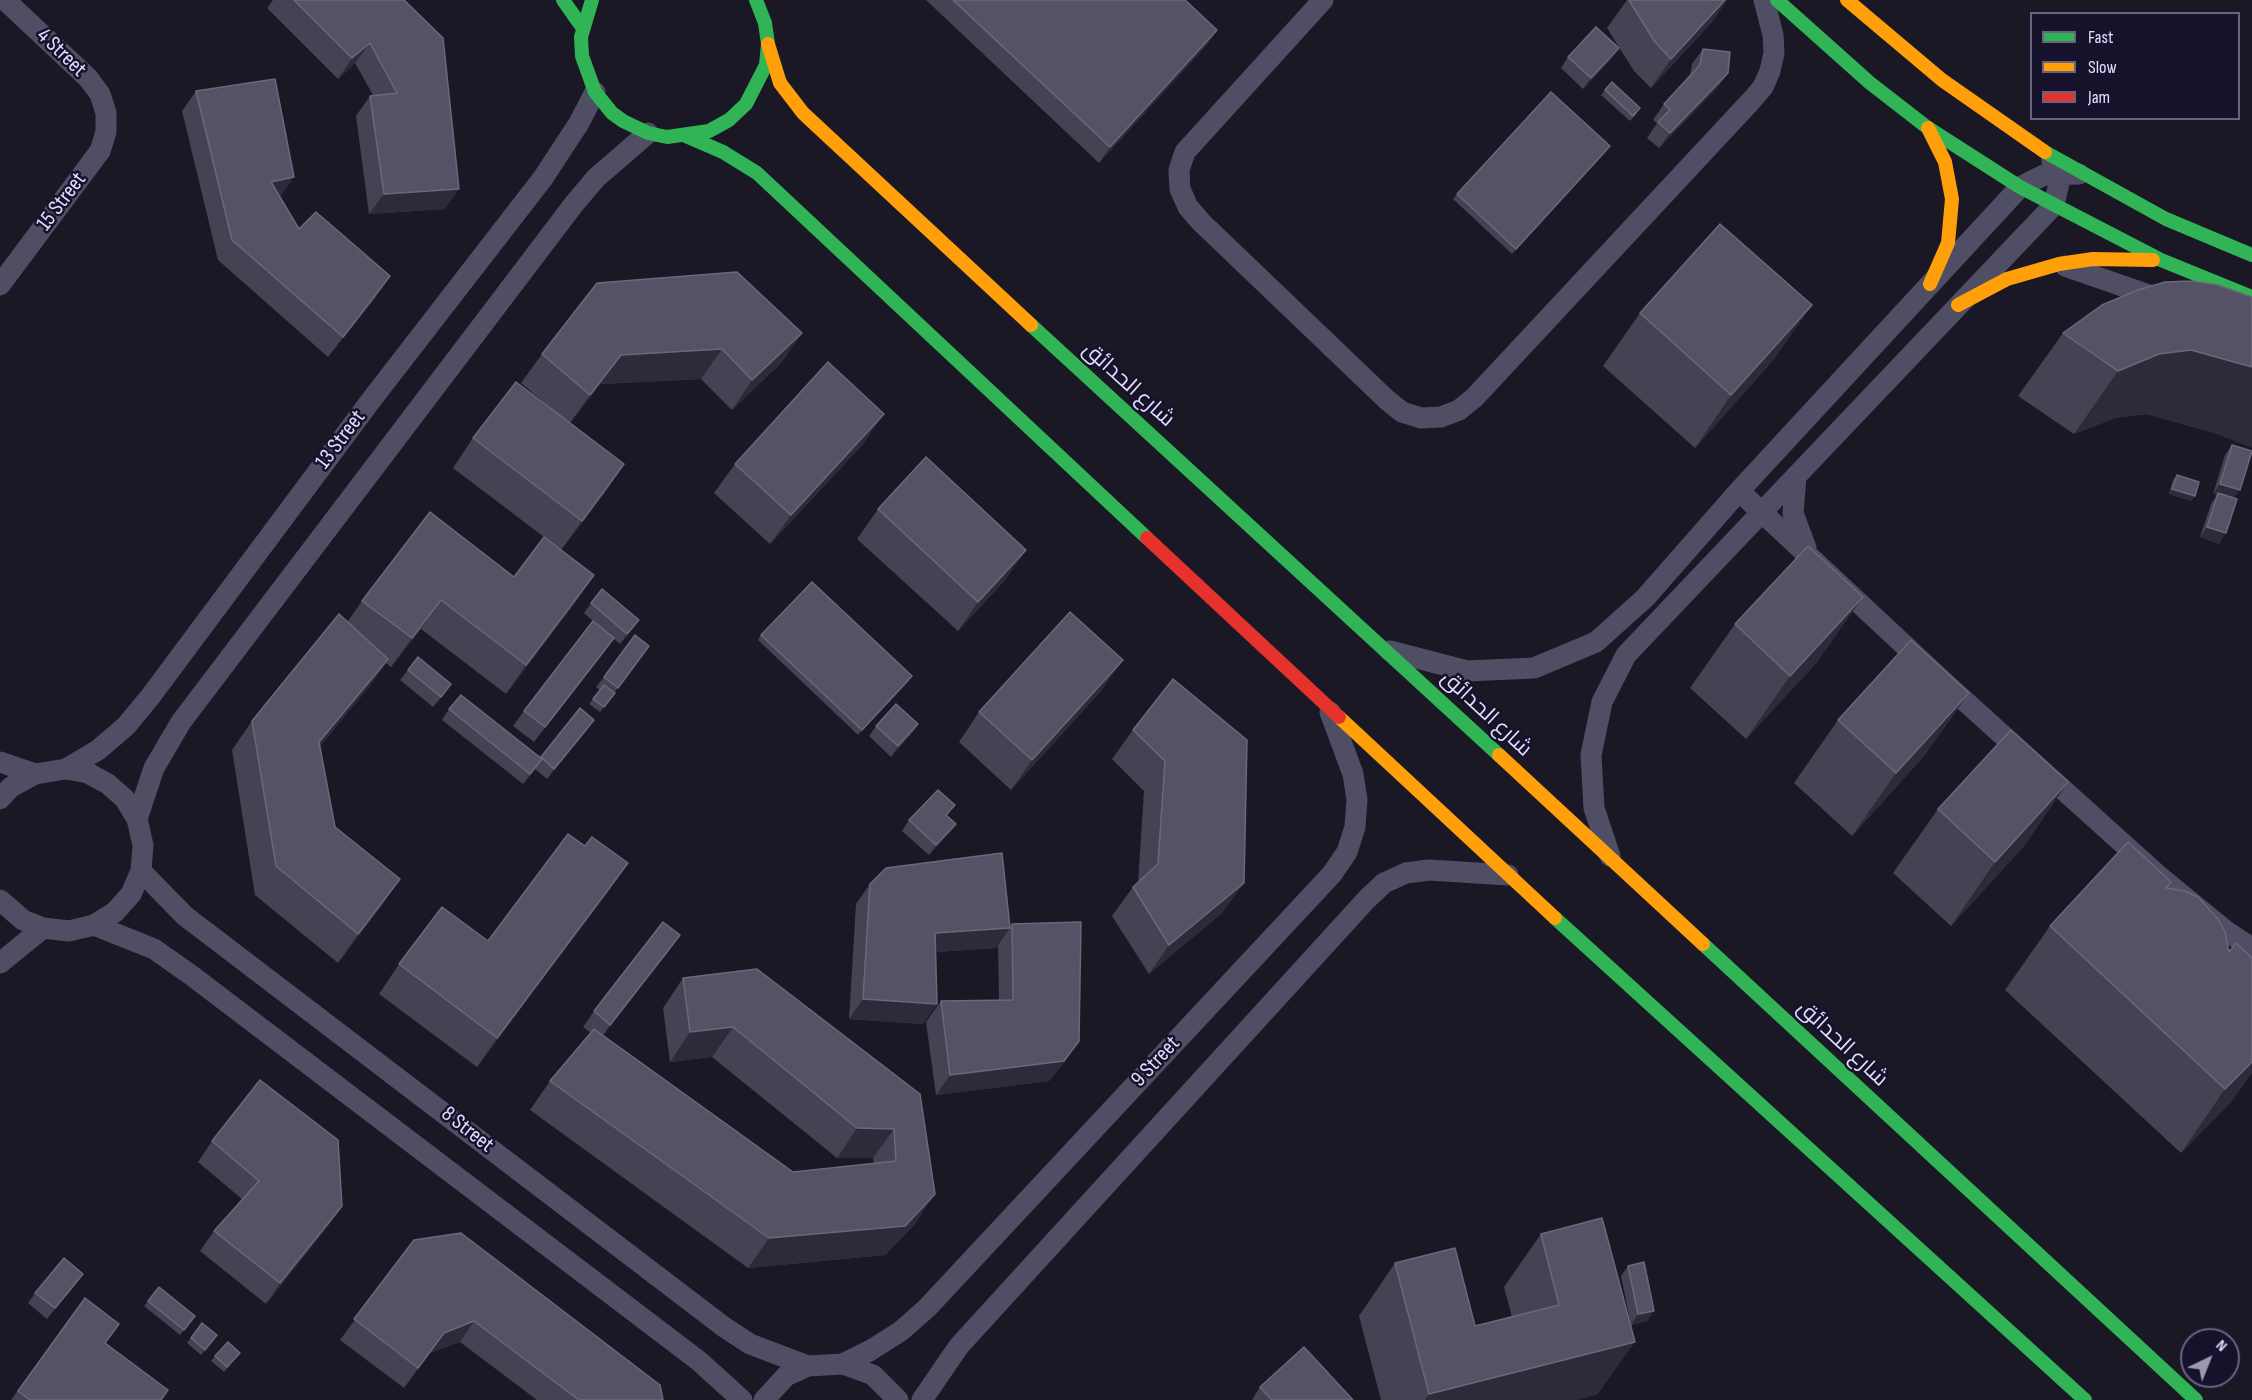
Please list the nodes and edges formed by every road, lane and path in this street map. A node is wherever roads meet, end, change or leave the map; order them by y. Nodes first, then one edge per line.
1 (5, 0) edge
2 (563, 0) edge
3 (592, 0) edge
4 (1323, 0) edge
5 (1764, 0) edge
6 (1777, 0) edge
7 (1847, 0) edge
8 (758, 1) edge
9 (582, 27) junction
10 (768, 44) junction
11 (595, 92) junction
12 (106, 113) joint
13 (1928, 128) junction
14 (648, 133) junction
15 (686, 136) junction
16 (2046, 153) junction
17 (2058, 172) junction
18 (2082, 174) junction
19 (2020, 186) junction
20 (2054, 205) junction
21 (2252, 255) edge
22 (2161, 260) junction
23 (2059, 264) junction
24 (1930, 284) junction
25 (0, 285) edge
26 (2246, 295) edge
27 (2252, 303) edge
28 (1958, 305) junction
29 (2188, 308) edge
30 (1796, 477) junction
31 (1739, 491) junction
32 (1762, 512) junction
33 (1810, 556) junction
34 (1386, 650) junction
35 (1327, 706) junction
36 (0, 762) edge
37 (66, 769) junction
38 (35, 774) junction
39 (0, 800) edge
40 (137, 819) junction
41 (1611, 859) junction
42 (141, 872) junction
43 (1508, 875) junction
44 (0, 900) edge
45 (94, 925) junction
46 (43, 928) junction
47 (2252, 948) edge
48 (0, 963) edge
49 (843, 1364) junction
50 (808, 1366) junction
51 (742, 1400) edge
52 (764, 1400) edge
53 (898, 1400) edge
54 (922, 1400) edge
55 (2085, 1400) edge
56 (2196, 1400) edge

1 - 12 street, 4 Street
2 - 9 street
3 - 9 street
4 - 5 street
6 - 13 street
7 - 16 street
8 - 10 street
9 - 11 street
10 - 15 street
10 - 34 street, شارع الحدائق
11 - 14 street
11 - 37 street, 13 Street
12 - 25 street, 15 Street
13 - 19 street
13 - 24 street
14 - 15 street
14 - 40 street, 13 Street
15 - 35 street
16 - 17 street
16 - 18 street
17 - 18 street
17 - 19 street
17 - 20 street
18 - 21 street
19 - 20 street
19 - 24 street
20 - 22 street
20 - 28 street
22 - 23 street
22 - 26 street
23 - 28 street
23 - 29 street
24 - 31 street
26 - 27 street
28 - 30 street
30 - 32 street
30 - 33 street
31 - 32 street
31 - 34 street
32 - 33 street
32 - 41 street
33 - 47 street
34 - 41 street, شارع الحدائق
35 - 43 street
35 - 49 street, 9 Street
36 - 38 street
37 - 38 street
37 - 40 street
38 - 39 street
40 - 42 street
41 - 56 street, شارع الحدائق
42 - 45 street
42 - 50 street, 8 Street
43 - 54 street, 9 Street
43 - 55 street
44 - 46 street
45 - 46 street
45 - 51 street, 8 Street
46 - 48 street
49 - 50 street
49 - 53 street
50 - 52 street

